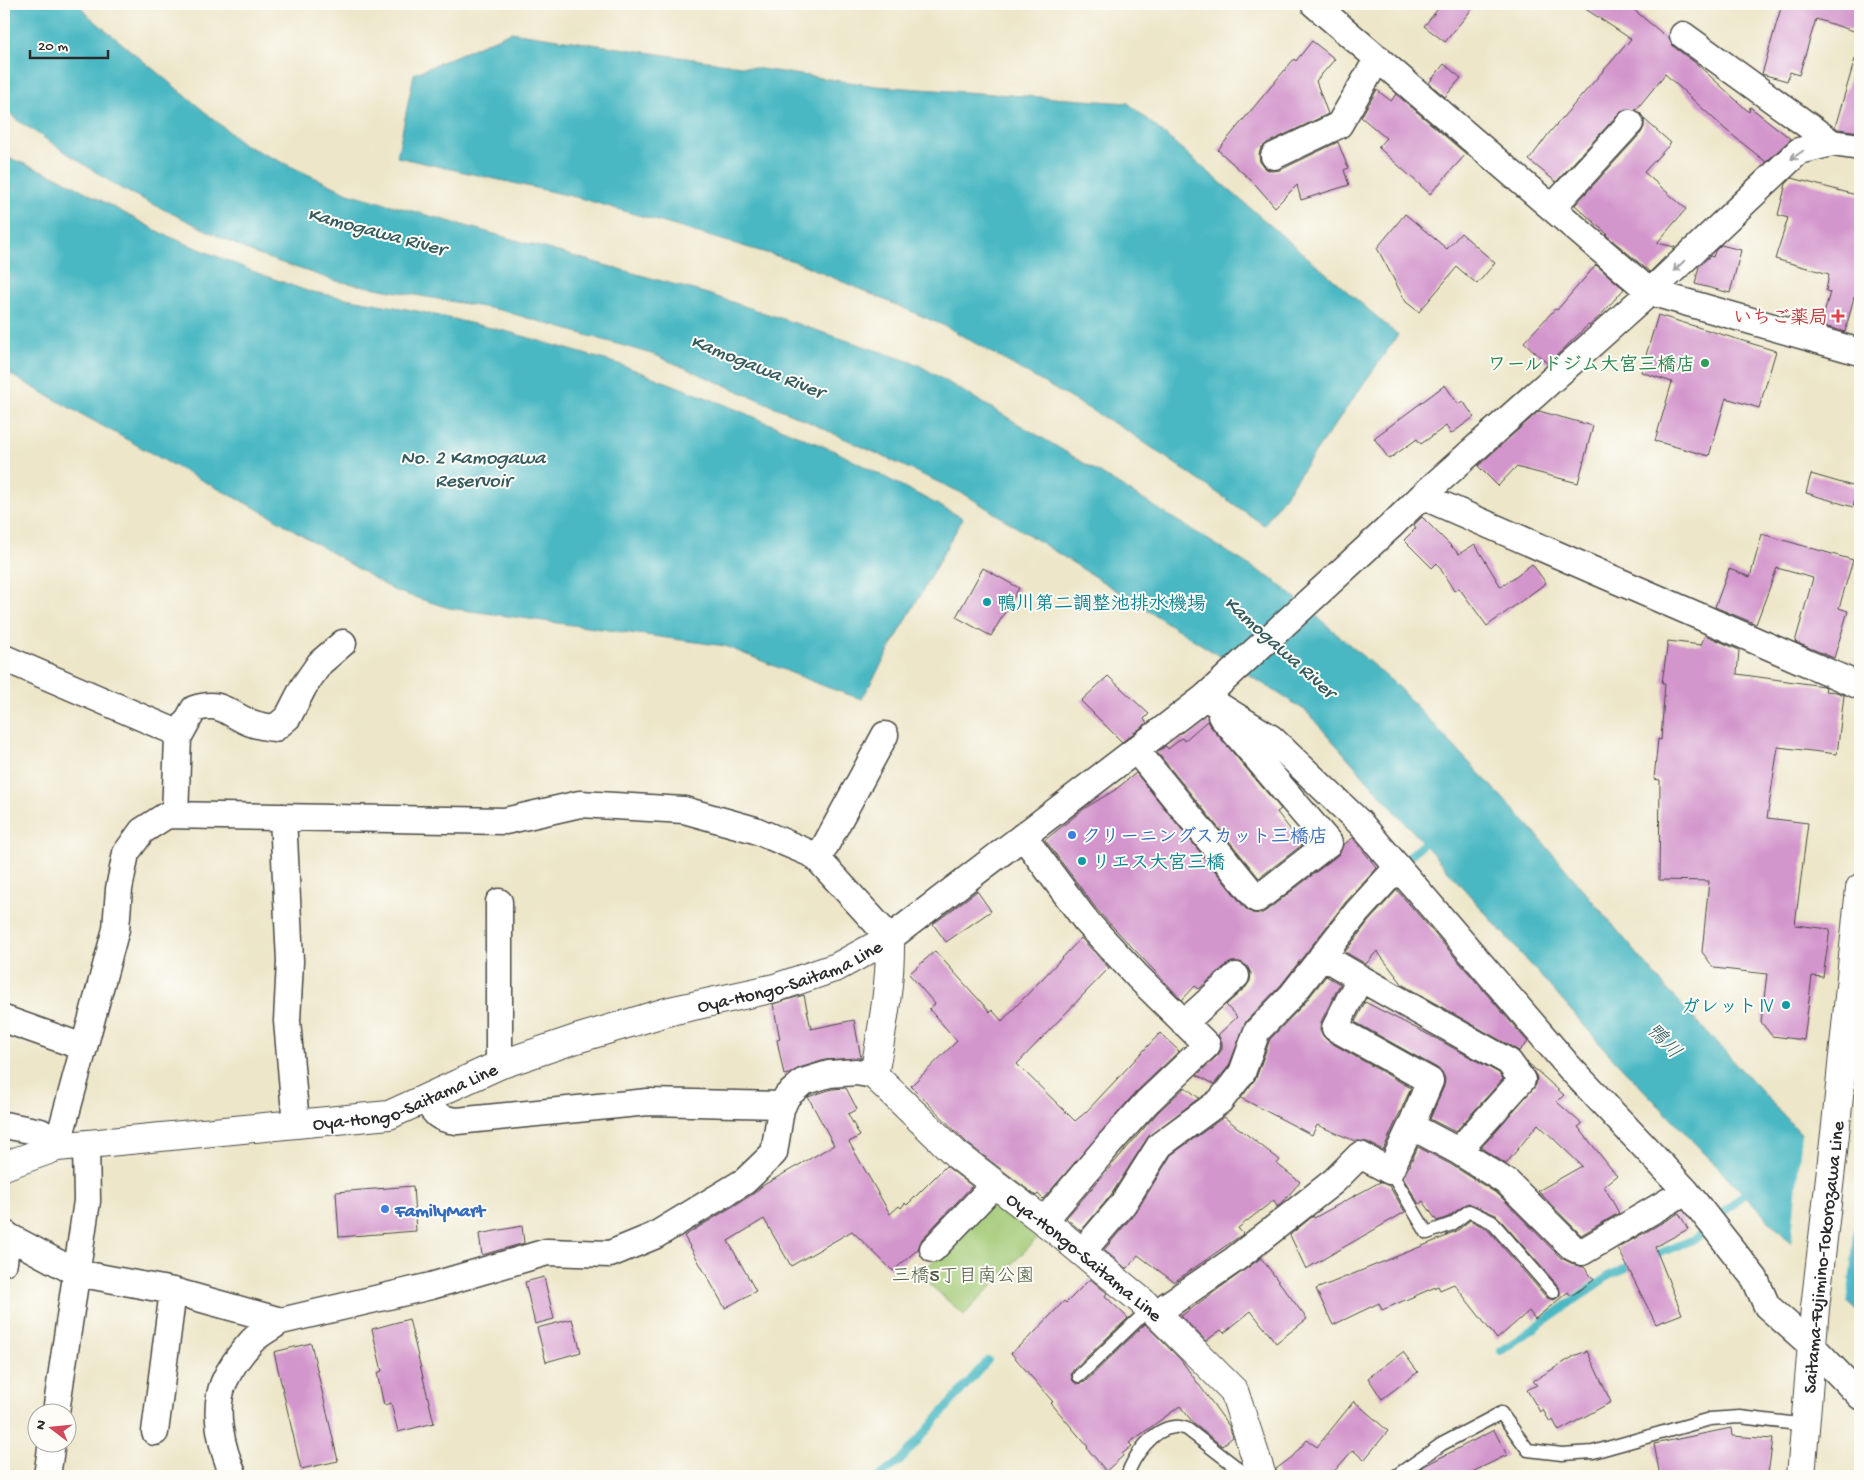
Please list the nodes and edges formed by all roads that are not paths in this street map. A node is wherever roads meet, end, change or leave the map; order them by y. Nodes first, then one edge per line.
1 (1314, 4) edge
2 (1683, 35) dead end
3 (1378, 58) junction
4 (1630, 123) dead end
5 (1832, 143) junction
6 (1860, 147) edge
7 (1274, 156) dead end
8 (1552, 208) junction
9 (1650, 292) junction
10 (1860, 352) edge
11 (1422, 496) junction
12 (343, 643) dead end
13 (4, 658) edge
14 (1860, 686) edge
15 (1210, 693) junction
16 (180, 734) junction
17 (885, 735) dead end
18 (1136, 750) junction
19 (175, 815) junction
20 (283, 817) junction
21 (1023, 836) junction
22 (818, 859) junction
23 (1398, 867) junction
24 (1860, 888) edge
25 (499, 902) dead end
26 (890, 938) junction
27 (1322, 956) junction
28 (1236, 976) dead end
29 (1360, 978) junction
30 (4, 1019) edge
31 (1184, 1023) junction
32 (83, 1048) junction
33 (499, 1065) junction
34 (874, 1075) junction
35 (425, 1099) junction
36 (783, 1105) junction
37 (296, 1124) junction
38 (4, 1125) edge
39 (1411, 1126) junction
40 (86, 1144) junction
41 (57, 1147) junction
42 (1458, 1151) junction
43 (4, 1166) edge
44 (1390, 1171) junction
45 (996, 1184) junction
46 (1686, 1191) junction
47 (1044, 1221) junction
48 (5, 1234) edge
49 (933, 1249) dead end
50 (1082, 1252) junction
51 (4, 1262) edge
52 (77, 1273) junction
53 (174, 1291) junction
54 (1553, 1292) dead end
55 (1153, 1310) junction
56 (281, 1321) junction
57 (1811, 1345) junction
58 (1078, 1376) dead end
59 (1860, 1396) edge
60 (58, 1402) edge
61 (1806, 1425) junction
62 (155, 1432) dead end
63 (50, 1452) edge
64 (1806, 1471) edge
65 (46, 1476) edge
66 (234, 1476) edge
67 (1127, 1476) edge
68 (1248, 1476) edge
69 (1262, 1476) edge
70 (1396, 1476) edge

1 - 3 street
2 - 5 street
3 - 7 street
3 - 8 street
4 - 8 street
5 - 6 street
5 -> 9 street
8 - 9 street
9 - 10 street
9 - 11 street
11 - 14 street
11 - 15 street
12 - 16 street
13 - 16 street
15 - 18 street
15 - 18 street
15 - 23 street
16 - 19 street
17 - 22 street
18 - 21 street
19 - 20 street
19 - 32 street
20 - 22 street
20 - 37 street
21 - 26 street
21 - 31 street
22 - 26 street
23 - 27 street
23 - 46 street
24 - 57 main road, Saitama-Fujimino-Tokorozawa Line
25 - 33 street
26 - 33 main road, Oya-Hongo-Saitama Line
26 - 34 main road, Oya-Hongo-Saitama Line
27 - 29 street
27 - 50 street
28 - 31 street
29 - 39 street
29 - 42 street
30 - 32 street
31 - 47 street
32 - 41 street
33 - 35 main road, Oya-Hongo-Saitama Line
34 - 36 street
34 - 45 main road, Oya-Hongo-Saitama Line
35 - 36 street
35 - 37 main road, Oya-Hongo-Saitama Line
36 - 56 street
37 - 40 main road, Oya-Hongo-Saitama Line
38 - 41 street
39 - 42 street
39 - 44 street
40 - 41 main road, Oya-Hongo-Saitama Line
40 - 52 street
41 - 43 main road, Oya-Hongo-Saitama Line
42 - 46 street
44 - 54 lane
44 - 55 street
45 - 47 main road, Oya-Hongo-Saitama Line
45 - 49 street
46 - 57 street
47 - 50 main road, Oya-Hongo-Saitama Line
48 - 51 street
48 - 52 street
50 - 55 main road, Oya-Hongo-Saitama Line
52 - 53 street
52 - 60 street
53 - 56 street
53 - 62 street
55 - 58 lane
55 - 69 main road, Oya-Hongo-Saitama Line
56 - 66 street
57 - 59 street
57 - 61 main road, Saitama-Fujimino-Tokorozawa Line
61 - 64 main road, Saitama-Fujimino-Tokorozawa Line
61 - 70 lane
63 - 65 street
67 - 68 lane

